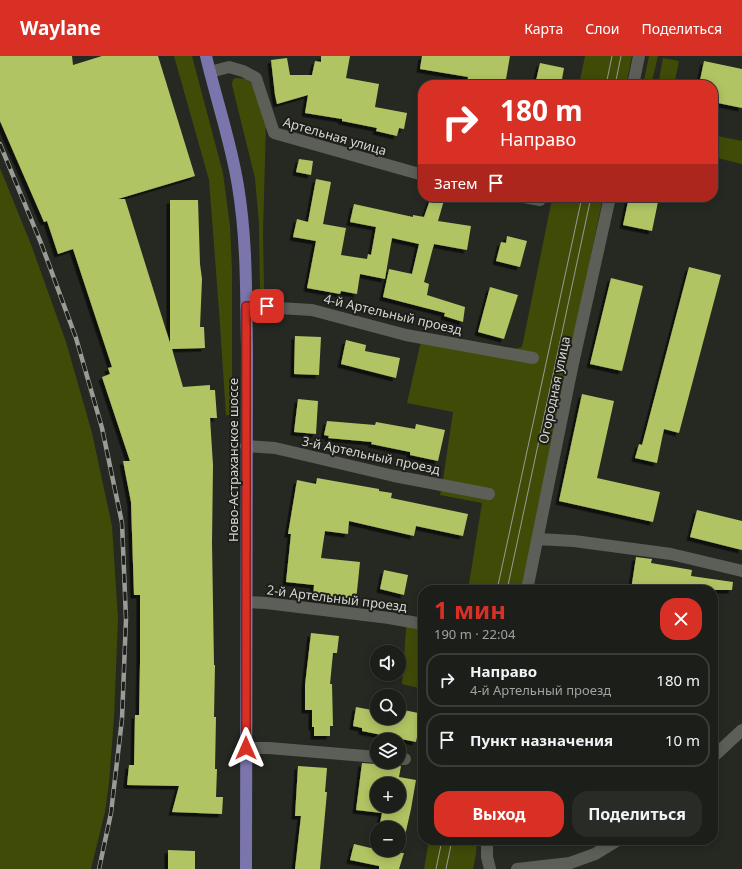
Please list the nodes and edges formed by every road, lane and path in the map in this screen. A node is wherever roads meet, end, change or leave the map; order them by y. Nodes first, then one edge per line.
1 (206, 56) edge
2 (639, 56) edge
3 (210, 72) junction
4 (634, 80) edge
5 (418, 174) edge
6 (609, 202) edge
7 (246, 306) junction
8 (533, 358) dead end
9 (246, 446) junction
10 (489, 494) dead end
11 (538, 539) junction
12 (742, 571) edge
13 (529, 585) edge
14 (247, 602) junction
15 (418, 623) edge
16 (742, 730) edge
17 (246, 748) junction
18 (718, 752) edge
19 (370, 756) edge
20 (486, 845) edge
21 (610, 845) edge
22 (246, 869) edge
23 (490, 869) edge
24 (517, 869) edge

1 - 3 main road, Ново-Астраханское шоссе
2 - 4 street
3 - 5 street, Артельная улица
3 - 7 main road, Ново-Астраханское шоссе
6 - 11 street, Огородная улица
7 - 8 street, 4-й Артельный проезд
7 - 9 main road, Ново-Астраханское шоссе
9 - 10 street, 3-й Артельный проезд
9 - 14 main road, Ново-Астраханское шоссе
11 - 12 street
11 - 13 street, Огородная улица
14 - 15 street, 2-й Артельный проезд
14 - 17 main road, Ново-Астраханское шоссе
16 - 18 street
17 - 19 street
17 - 22 main road, Ново-Астраханское шоссе
20 - 23 street
21 - 24 street

